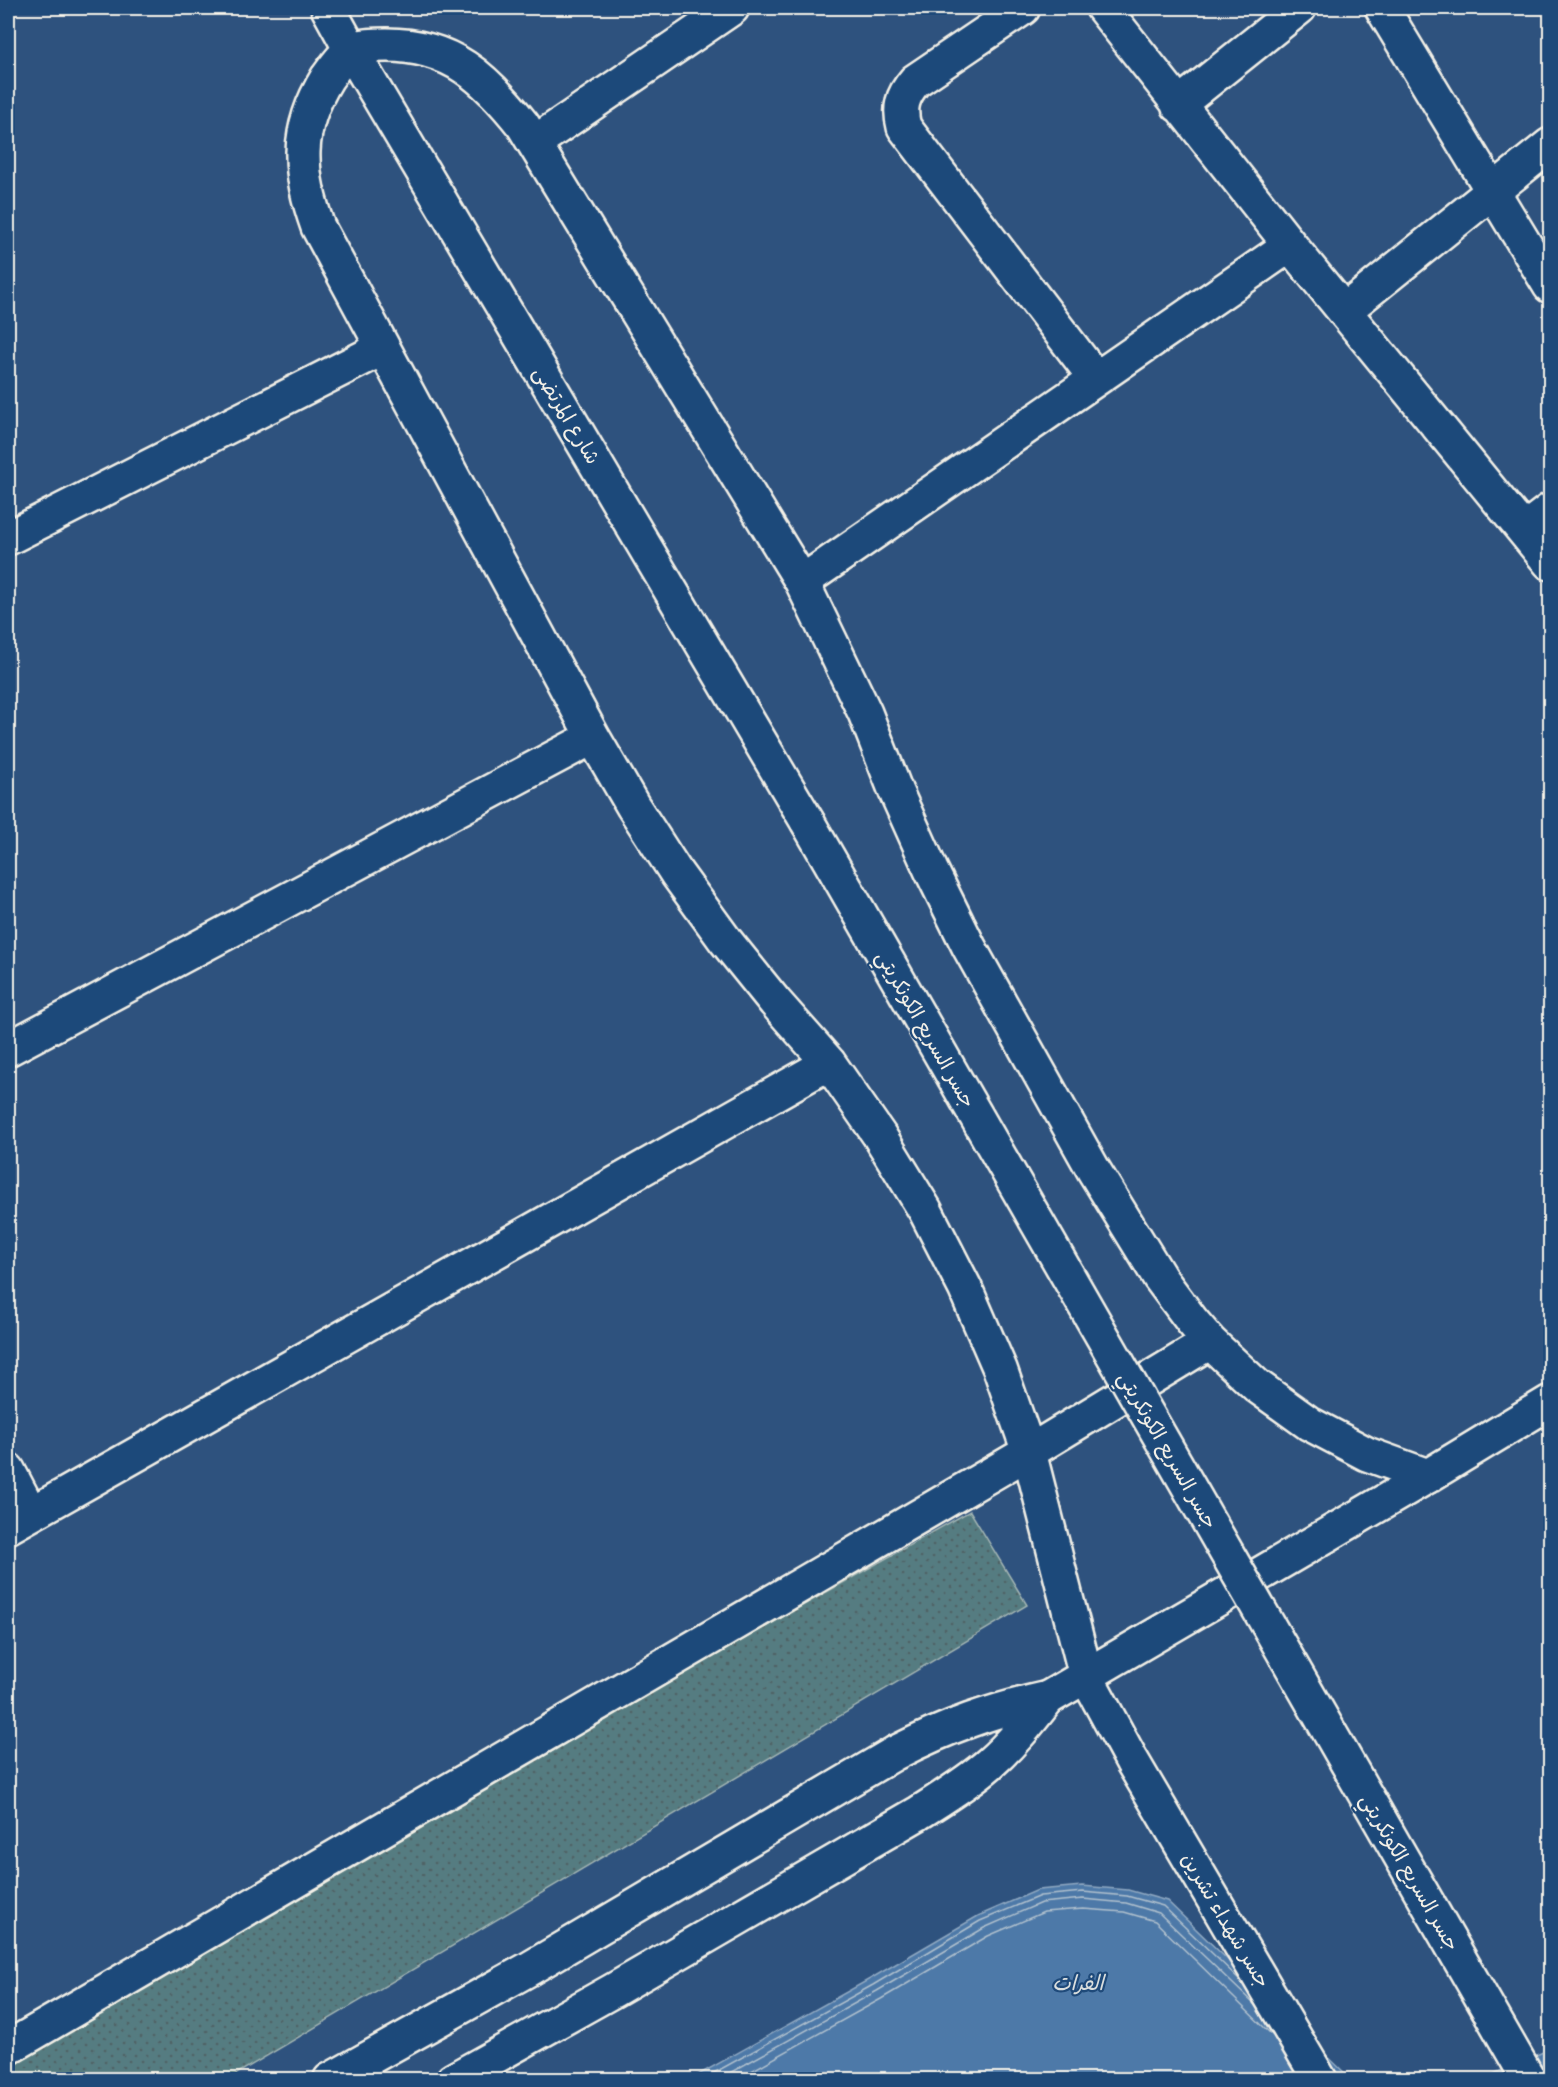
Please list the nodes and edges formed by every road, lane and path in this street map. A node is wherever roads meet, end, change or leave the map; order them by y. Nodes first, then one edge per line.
1 (328, 8) edge
2 (732, 8) edge
3 (1023, 8) edge
4 (1102, 8) edge
5 (1299, 8) edge
6 (1382, 8) edge
7 (351, 50) junction
8 (1178, 105) junction
9 (534, 143) junction
10 (1551, 145) edge
11 (1493, 191) junction
12 (1290, 245) junction
13 (1551, 286) edge
14 (1344, 311) junction
15 (383, 348) junction
16 (1096, 379) junction
17 (1551, 510) edge
18 (1524, 530) junction
19 (8, 538) edge
20 (1551, 563) edge
21 (802, 582) junction
22 (593, 737) junction
23 (807, 821) joint
24 (8, 1049) edge
25 (829, 1063) junction
26 (1210, 1342) junction
27 (1551, 1402) edge
28 (1029, 1452) junction
29 (8, 1470) edge
30 (1428, 1476) junction
31 (19, 1521) edge
32 (1086, 1676) junction
33 (1048, 1698) junction
34 (8, 2048) edge
35 (330, 2079) edge
36 (453, 2079) edge
37 (1320, 2079) edge
38 (1529, 2079) edge

1 - 7 street, شارع المرتضى
2 - 9 street
3 - 16 street
4 - 8 street
5 - 8 street
6 - 11 street
7 - 9 street
7 - 15 street, جسر شهداء تشرين
7 - 23 street, شارع المرتضى
8 - 12 street
9 - 21 street
10 - 11 street
11 - 13 street
11 - 14 street
12 - 14 street
12 - 16 street
14 - 18 street
15 - 19 street
15 - 22 street, جسر شهداء تشرين
16 - 21 street
17 - 18 street
18 - 20 street
21 - 26 street
22 - 24 street
22 - 25 street, جسر شهداء تشرين
23 - 38 street, جسر السريع الكونكريتي, bridge
25 - 28 street, جسر شهداء تشرين
25 - 31 street
26 - 28 street
26 - 30 street
27 - 30 street
28 - 32 street, جسر شهداء تشرين
28 - 34 street
29 - 31 street
30 - 32 street
32 - 33 street
32 - 37 street, جسر شهداء تشرين
33 - 35 street
33 - 36 street

